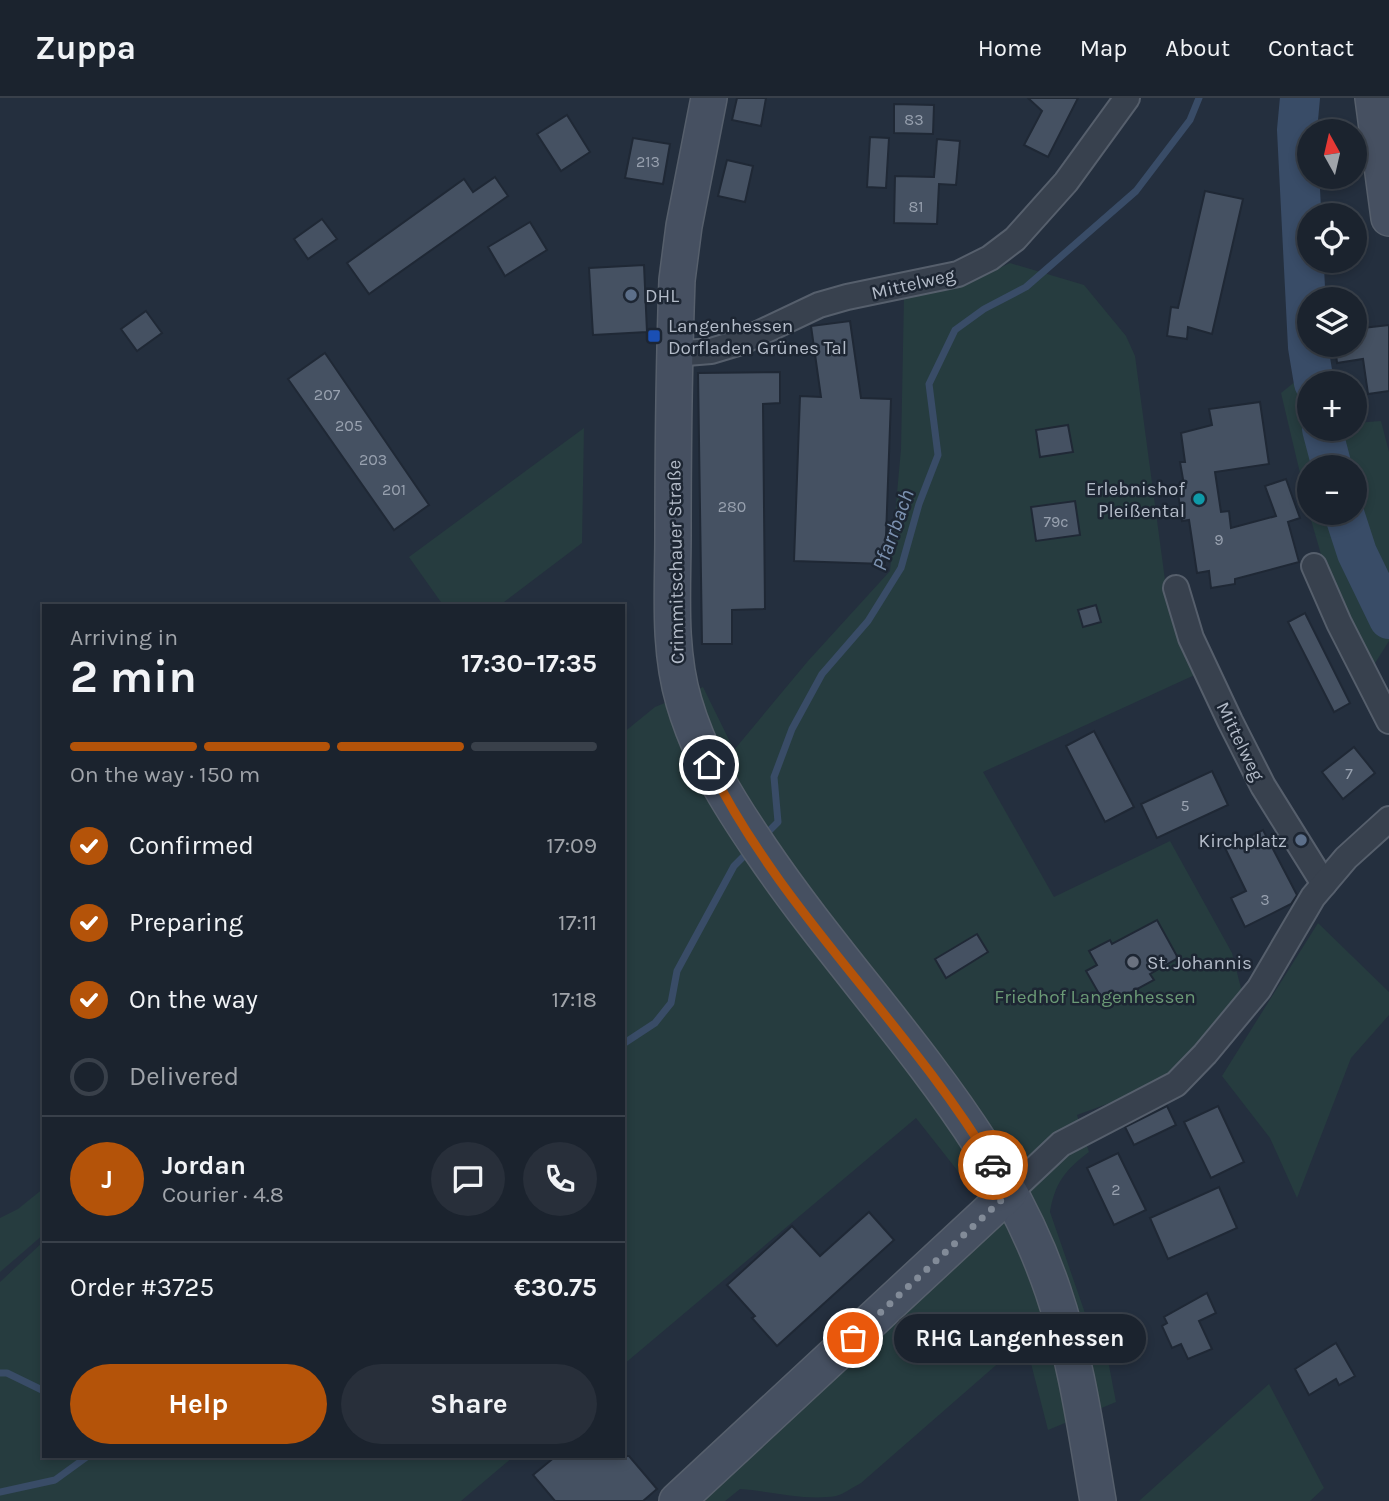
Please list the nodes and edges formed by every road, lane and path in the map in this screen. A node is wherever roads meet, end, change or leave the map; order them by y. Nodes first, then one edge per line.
1 (709, 98) edge
2 (1126, 98) edge
3 (1373, 98) edge
4 (1389, 218) edge
5 (674, 354) junction
6 (1314, 566) dead end
7 (1176, 588) dead end
8 (1389, 721) edge
9 (1389, 819) edge
10 (1324, 884) junction
11 (1009, 1193) junction
12 (677, 1501) edge
13 (1098, 1501) edge

1 - 5 street, Crimmitschauer Straße
2 - 5 street, Mittelweg
3 - 4 street
5 - 11 street, Crimmitschauer Straße
6 - 8 street
7 - 10 street, Mittelweg
9 - 10 street
10 - 11 street
11 - 12 street
11 - 13 street, Crimmitschauer Straße

